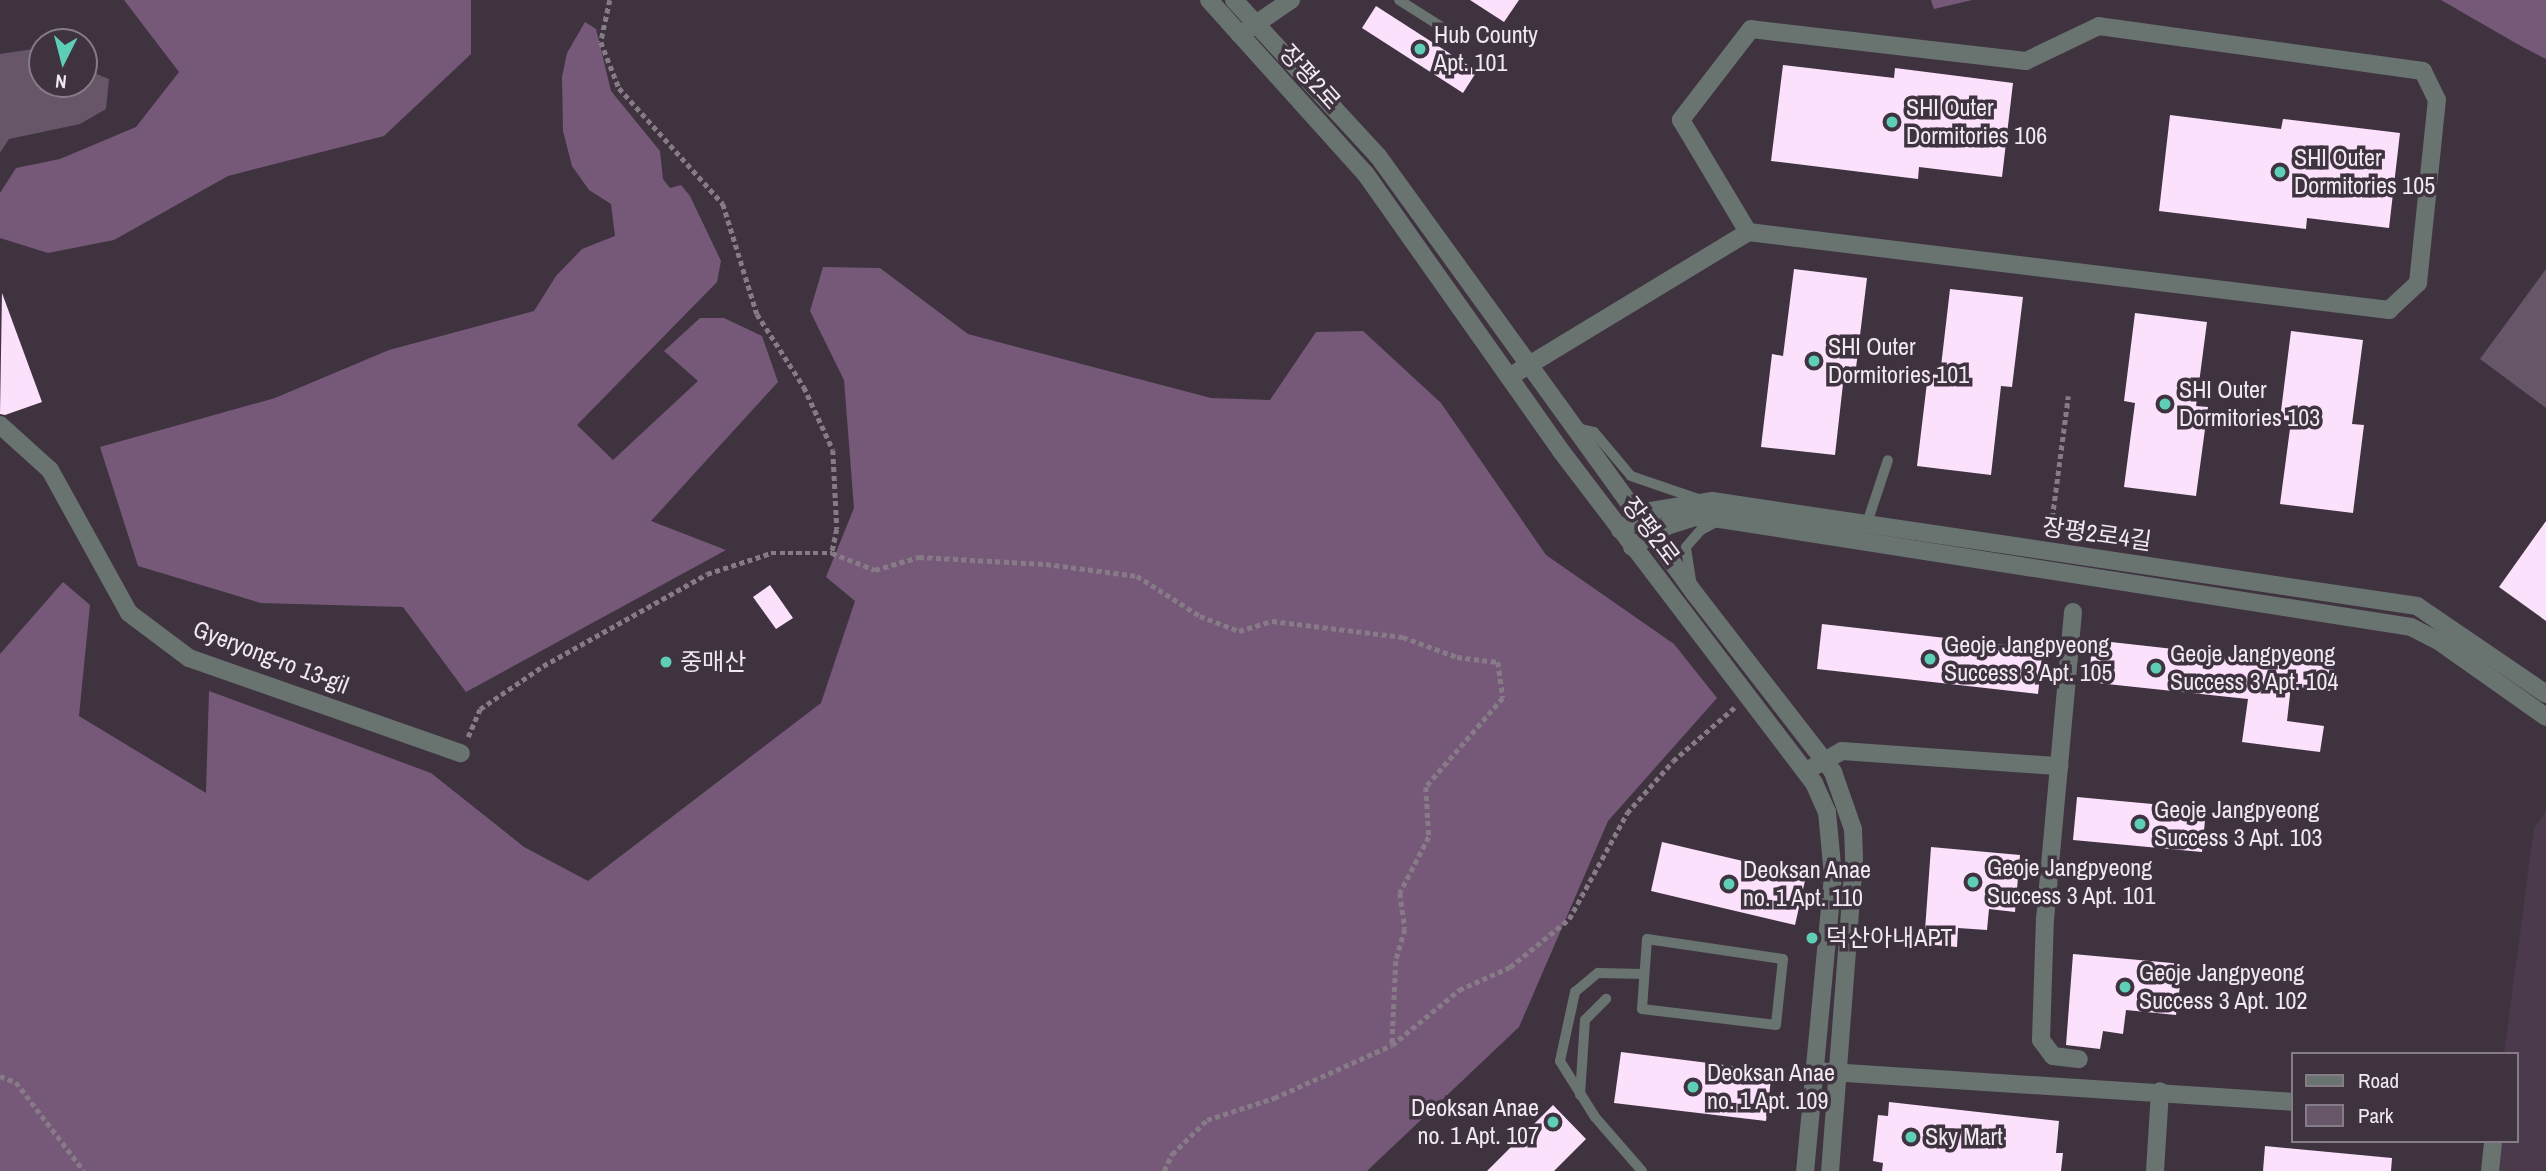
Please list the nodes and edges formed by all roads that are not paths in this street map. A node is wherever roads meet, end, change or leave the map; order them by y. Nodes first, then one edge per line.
1 (1209, 0) edge
2 (1234, 0) edge
3 (1291, 0) edge
4 (1399, 0) edge
5 (1255, 20) junction
6 (1448, 31) dead end
7 (1240, 35) junction
8 (1748, 232) junction
9 (1530, 365) junction
10 (1509, 377) junction
11 (0, 425) edge
12 (1574, 427) junction
13 (1888, 460) dead end
14 (1718, 511) junction
15 (1640, 517) junction
16 (1620, 530) junction
17 (1864, 532) junction
18 (1653, 535) junction
19 (1632, 547) junction
20 (1695, 594) junction
21 (2073, 612) dead end
22 (2546, 694) edge
23 (2546, 717) edge
24 (461, 753) road end
25 (1825, 760) junction
26 (2059, 766) junction
27 (1806, 771) junction
28 (1644, 974) junction
29 (1606, 999) dead end
30 (2079, 1059) dead end
31 (1815, 1071) junction
32 (1839, 1074) junction
33 (2160, 1091) junction
34 (1580, 1096) junction
35 (2290, 1102) edge
36 (2493, 1143) edge
37 (1642, 1171) edge
38 (1805, 1171) edge
39 (1830, 1171) edge
40 (2155, 1171) edge
41 (2490, 1171) edge

1 - 7 street, 장평2로
2 - 5 street, 장평2로
3 - 5 street
4 - 6 lane
5 - 7 street
5 - 9 street, 장평2로
7 - 10 street, 장평2로
8 - 8 street
8 - 9 street
9 - 10 street
9 - 12 street, 장평2로
10 - 16 street, 장평2로
11 - 24 street, Gyeryong-ro 13-gil
12 - 14 lane
12 - 15 street, 장평2로
13 - 17 lane
14 - 15 street, 장평2로4길
14 - 17 street, 장평2로4길
14 - 18 street, 장평2로4길
14 - 20 lane
15 - 16 street, 장평2로4길
15 - 18 street, 장평2로
16 - 19 street, 장평2로
17 - 22 street, 장평2로4길
17 - 23 street, 장평2로4길
18 - 19 street, 장평2로4길
18 - 20 street, 장평2로
19 - 27 street, 장평2로
20 - 25 street, 장평2로
21 - 26 street
25 - 26 street
25 - 27 street
25 - 32 street, 장평2로
26 - 30 street
27 - 31 street, 장평2로
28 - 28 lane
28 - 34 lane
29 - 34 lane
31 - 32 street
31 - 38 street, 장평2로
32 - 33 street
32 - 39 street, 장평2로
33 - 35 street
33 - 40 street
34 - 37 lane
36 - 41 street

